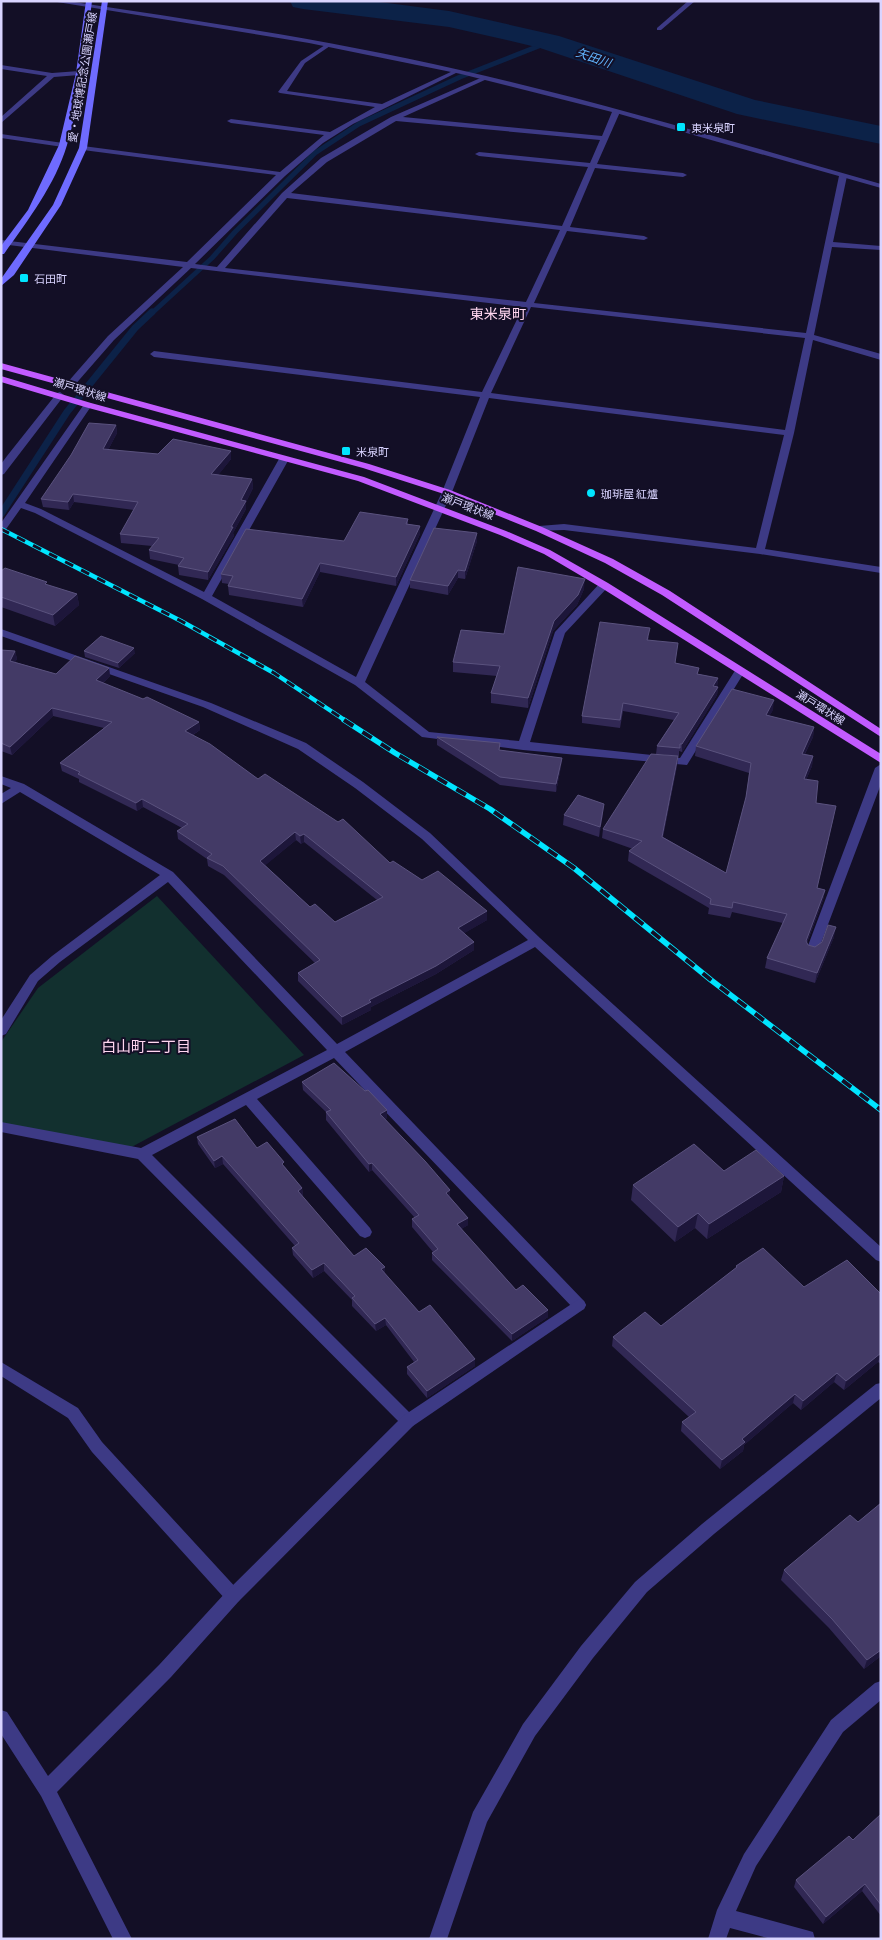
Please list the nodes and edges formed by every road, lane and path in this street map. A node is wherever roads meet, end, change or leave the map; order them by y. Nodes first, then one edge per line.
1 (54, 1) edge
2 (692, 1) edge
3 (88, 4) edge
4 (104, 5) edge
5 (659, 28) dead end
6 (328, 45) junction
7 (1, 67) edge
8 (460, 71) junction
9 (79, 73) junction
10 (52, 74) junction
11 (485, 78) junction
12 (382, 106) junction
13 (616, 112) junction
14 (394, 119) junction
15 (1, 121) edge
16 (231, 121) dead end
17 (332, 134) junction
18 (1, 136) edge
19 (605, 138) junction
20 (63, 145) junction
21 (83, 148) junction
22 (479, 154) dead end
23 (592, 166) junction
24 (282, 174) junction
25 (683, 175) dead end
26 (843, 176) junction
27 (881, 186) edge
28 (285, 195) junction
29 (565, 228) junction
30 (644, 238) dead end
31 (4, 242) edge
32 (830, 244) junction
33 (30, 245) junction
34 (881, 248) edge
35 (1, 252) edge
36 (189, 265) junction
37 (219, 270) junction
38 (1, 284) edge
39 (529, 303) junction
40 (808, 336) junction
41 (154, 354) dead end
42 (881, 357) edge
43 (1, 366) edge
44 (1, 379) edge
45 (70, 385) junction
46 (60, 395) junction
47 (485, 396) junction
48 (88, 405) junction
49 (788, 433) junction
50 (284, 458) junction
51 (1, 472) edge
52 (448, 492) junction
53 (19, 504) junction
54 (439, 508) junction
55 (539, 529) junction
56 (1, 530) edge
57 (760, 551) junction
58 (881, 570) edge
59 (604, 585) junction
60 (206, 597) junction
61 (1, 632) edge
62 (740, 671) junction
63 (359, 683) junction
64 (881, 734) edge
65 (523, 746) junction
66 (881, 759) edge
67 (881, 768) edge
68 (1, 780) edge
69 (20, 787) junction
70 (1, 800) edge
71 (169, 876) junction
72 (536, 941) junction
73 (812, 951) edge
74 (1, 1031) edge
75 (336, 1051) junction
76 (247, 1097) junction
77 (1, 1127) edge
78 (142, 1154) junction
79 (365, 1232) dead end
80 (881, 1256) edge
81 (1, 1368) edge
82 (881, 1389) edge
83 (408, 1421) junction
84 (233, 1596) junction
85 (881, 1689) edge
86 (1, 1718) edge
87 (47, 1790) junction
88 (724, 1917) junction
89 (123, 1939) edge
90 (438, 1939) edge
91 (717, 1939) edge
92 (806, 1939) edge

1 - 3 street
2 - 5 street
3 - 4 street
3 - 9 main road, 愛・地球博記念公園瀬戸線
4 - 6 street
4 - 21 main road, 愛・地球博記念公園瀬戸線
6 - 8 street
6 - 12 street
7 - 10 street
8 - 11 street
8 - 12 street
9 - 10 street
9 - 20 main road, 愛・地球博記念公園瀬戸線
10 - 15 street
11 - 13 street
11 - 14 street
12 - 17 street
13 - 19 street
13 - 26 street
14 - 19 street
14 - 28 street
16 - 17 street
17 - 24 street
18 - 20 street
19 - 23 street
20 - 31 main road, 愛・地球博記念公園瀬戸線
21 - 24 street
21 - 33 main road, 愛・地球博記念公園瀬戸線
22 - 23 street
23 - 25 street
23 - 29 street
24 - 36 street
26 - 27 street
26 - 32 street
28 - 29 street
28 - 37 street
29 - 30 street
29 - 39 street
31 - 33 street
31 - 35 main road, 愛・地球博記念公園瀬戸線
32 - 34 street
32 - 40 street
33 - 36 street
33 - 38 main road, 愛・地球博記念公園瀬戸線
36 - 37 street
36 - 45 street
37 - 39 street
39 - 40 street
39 - 47 street
40 - 42 street
40 - 49 street
41 - 47 street
43 - 45 main road, 瀬戸環状線
44 - 46 main road, 瀬戸環状線
45 - 52 main road, 瀬戸環状線
46 - 48 main road, 瀬戸環状線
46 - 51 street
47 - 49 street
47 - 52 street
48 - 50 main road, 瀬戸環状線
48 - 53 street
49 - 57 street
50 - 54 main road, 瀬戸環状線
50 - 60 street
52 - 54 street
52 - 55 main road, 瀬戸環状線
53 - 56 street
53 - 60 street
54 - 59 main road, 瀬戸環状線
54 - 63 street
55 - 57 street
55 - 64 main road, 瀬戸環状線
57 - 58 street
59 - 62 main road, 瀬戸環状線
59 - 65 street
60 - 63 street
61 - 72 street
62 - 65 street
62 - 66 main road, 瀬戸環状線
63 - 65 street
67 - 73 street
68 - 69 street
69 - 70 street
69 - 71 street
71 - 74 street
71 - 75 street
72 - 75 street
72 - 80 street
75 - 76 street
75 - 83 street
76 - 78 street
76 - 79 street
77 - 78 street
78 - 83 street
81 - 84 street
82 - 90 street
83 - 84 street
84 - 87 street
85 - 88 street
86 - 87 street
87 - 89 street
88 - 91 street
88 - 92 street

